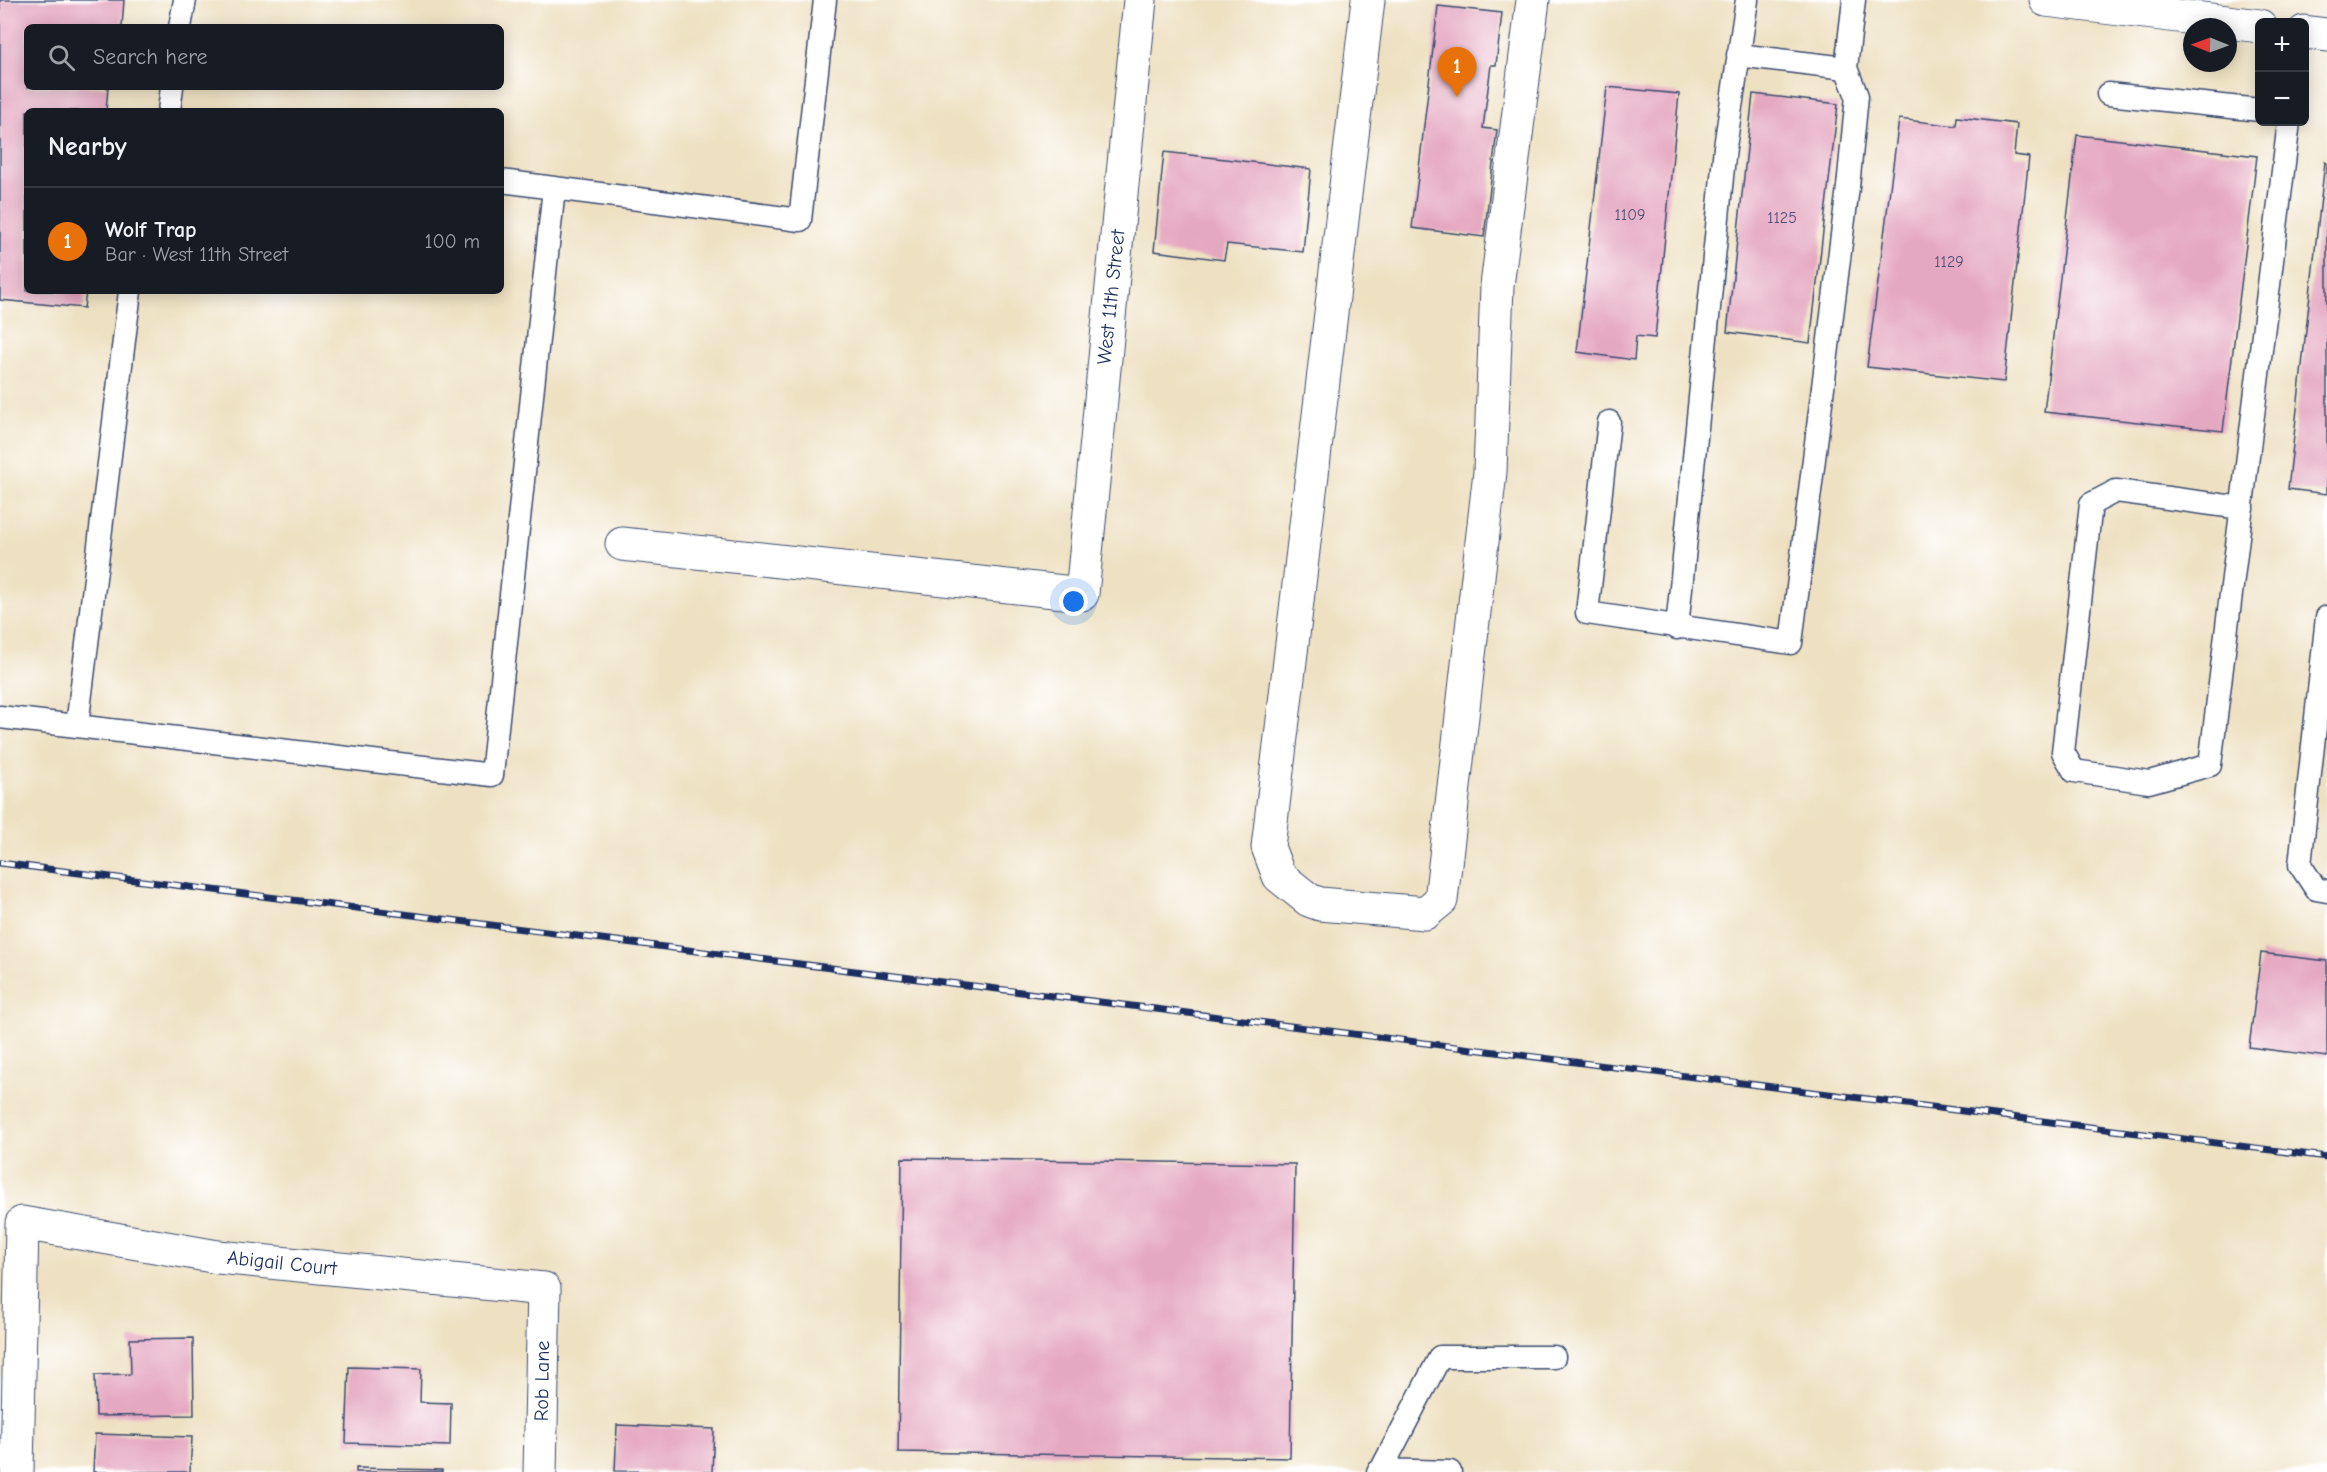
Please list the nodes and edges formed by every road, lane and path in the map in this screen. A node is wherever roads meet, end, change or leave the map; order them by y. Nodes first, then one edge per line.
1 (185, 0) edge
2 (825, 0) edge
3 (1140, 0) edge
4 (1368, 0) edge
5 (1533, 0) edge
6 (1747, 0) edge
7 (1854, 0) edge
8 (2046, 0) edge
9 (2119, 4) edge
10 (181, 24) edge
11 (2255, 25) edge
12 (2309, 33) edge
13 (2327, 35) edge
14 (1738, 56) junction
15 (1846, 68) junction
16 (171, 90) edge
17 (2108, 94) dead end
18 (169, 108) edge
19 (2255, 110) edge
20 (2289, 126) edge
21 (504, 181) edge
22 (554, 188) junction
23 (130, 294) edge
24 (1609, 422) dead end
25 (2242, 508) junction
26 (622, 544) dead end
27 (2327, 617) edge
28 (1677, 628) junction
29 (0, 717) edge
30 (77, 726) junction
31 (2327, 891) edge
32 (544, 1289) joint
33 (1554, 1357) dead end
34 (1380, 1471) edge
35 (17, 1472) edge
36 (540, 1472) edge
37 (1450, 1472) edge

1 - 10 lane
2 - 22 lane
3 - 26 street, West 11th Street
4 - 5 street
6 - 14 lane
7 - 15 lane
8 - 9 street
9 - 11 street
12 - 13 street
14 - 15 lane
14 - 28 lane
15 - 28 lane
16 - 18 lane
17 - 19 lane
20 - 25 lane
21 - 22 lane
22 - 30 lane
23 - 30 lane
24 - 28 lane
25 - 25 lane
27 - 31 lane
29 - 30 lane
32 - 35 street, Abigail Court
32 - 36 street, Rob Lane
33 - 34 lane
34 - 37 lane

